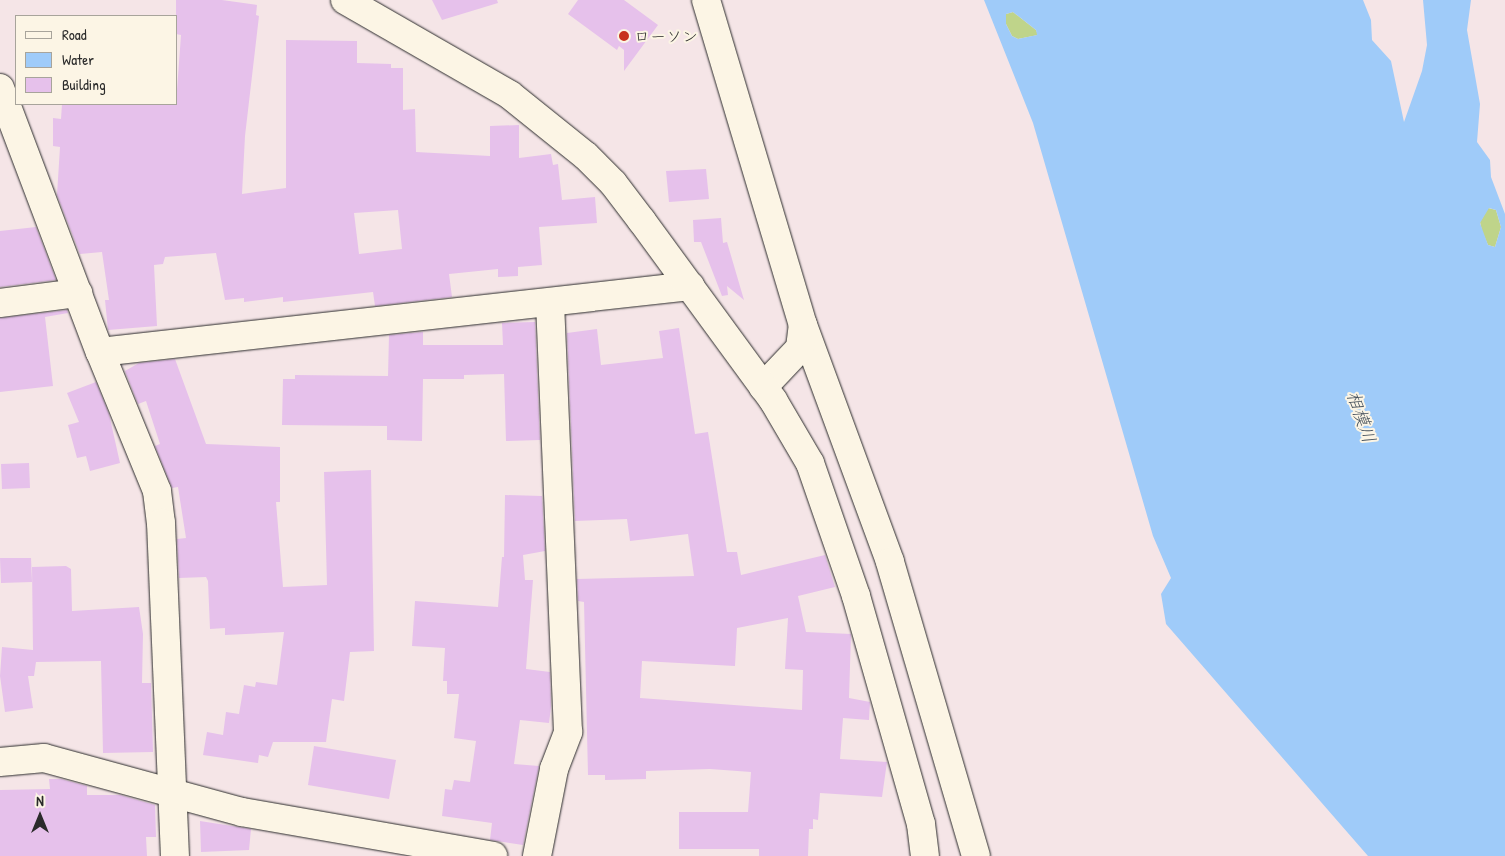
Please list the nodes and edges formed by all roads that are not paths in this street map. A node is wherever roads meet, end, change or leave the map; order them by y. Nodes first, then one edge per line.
1 (345, 0) edge
2 (706, 0) edge
3 (0, 88) edge
4 (690, 286) junction
5 (78, 293) junction
6 (0, 302) edge
7 (550, 303) junction
8 (803, 325) junction
9 (100, 352) junction
10 (763, 387) junction
11 (0, 762) edge
12 (172, 791) junction
13 (175, 856) edge
14 (493, 856) edge
15 (537, 856) edge
16 (925, 856) edge
17 (976, 856) edge

1 - 4 street
2 - 8 street
3 - 5 street
4 - 7 street
4 - 10 street
5 - 6 street
5 - 9 street
7 - 9 street
7 - 15 street
8 - 10 street
8 - 17 street
9 - 12 street
10 - 16 street
11 - 12 street
12 - 13 street
12 - 14 street

